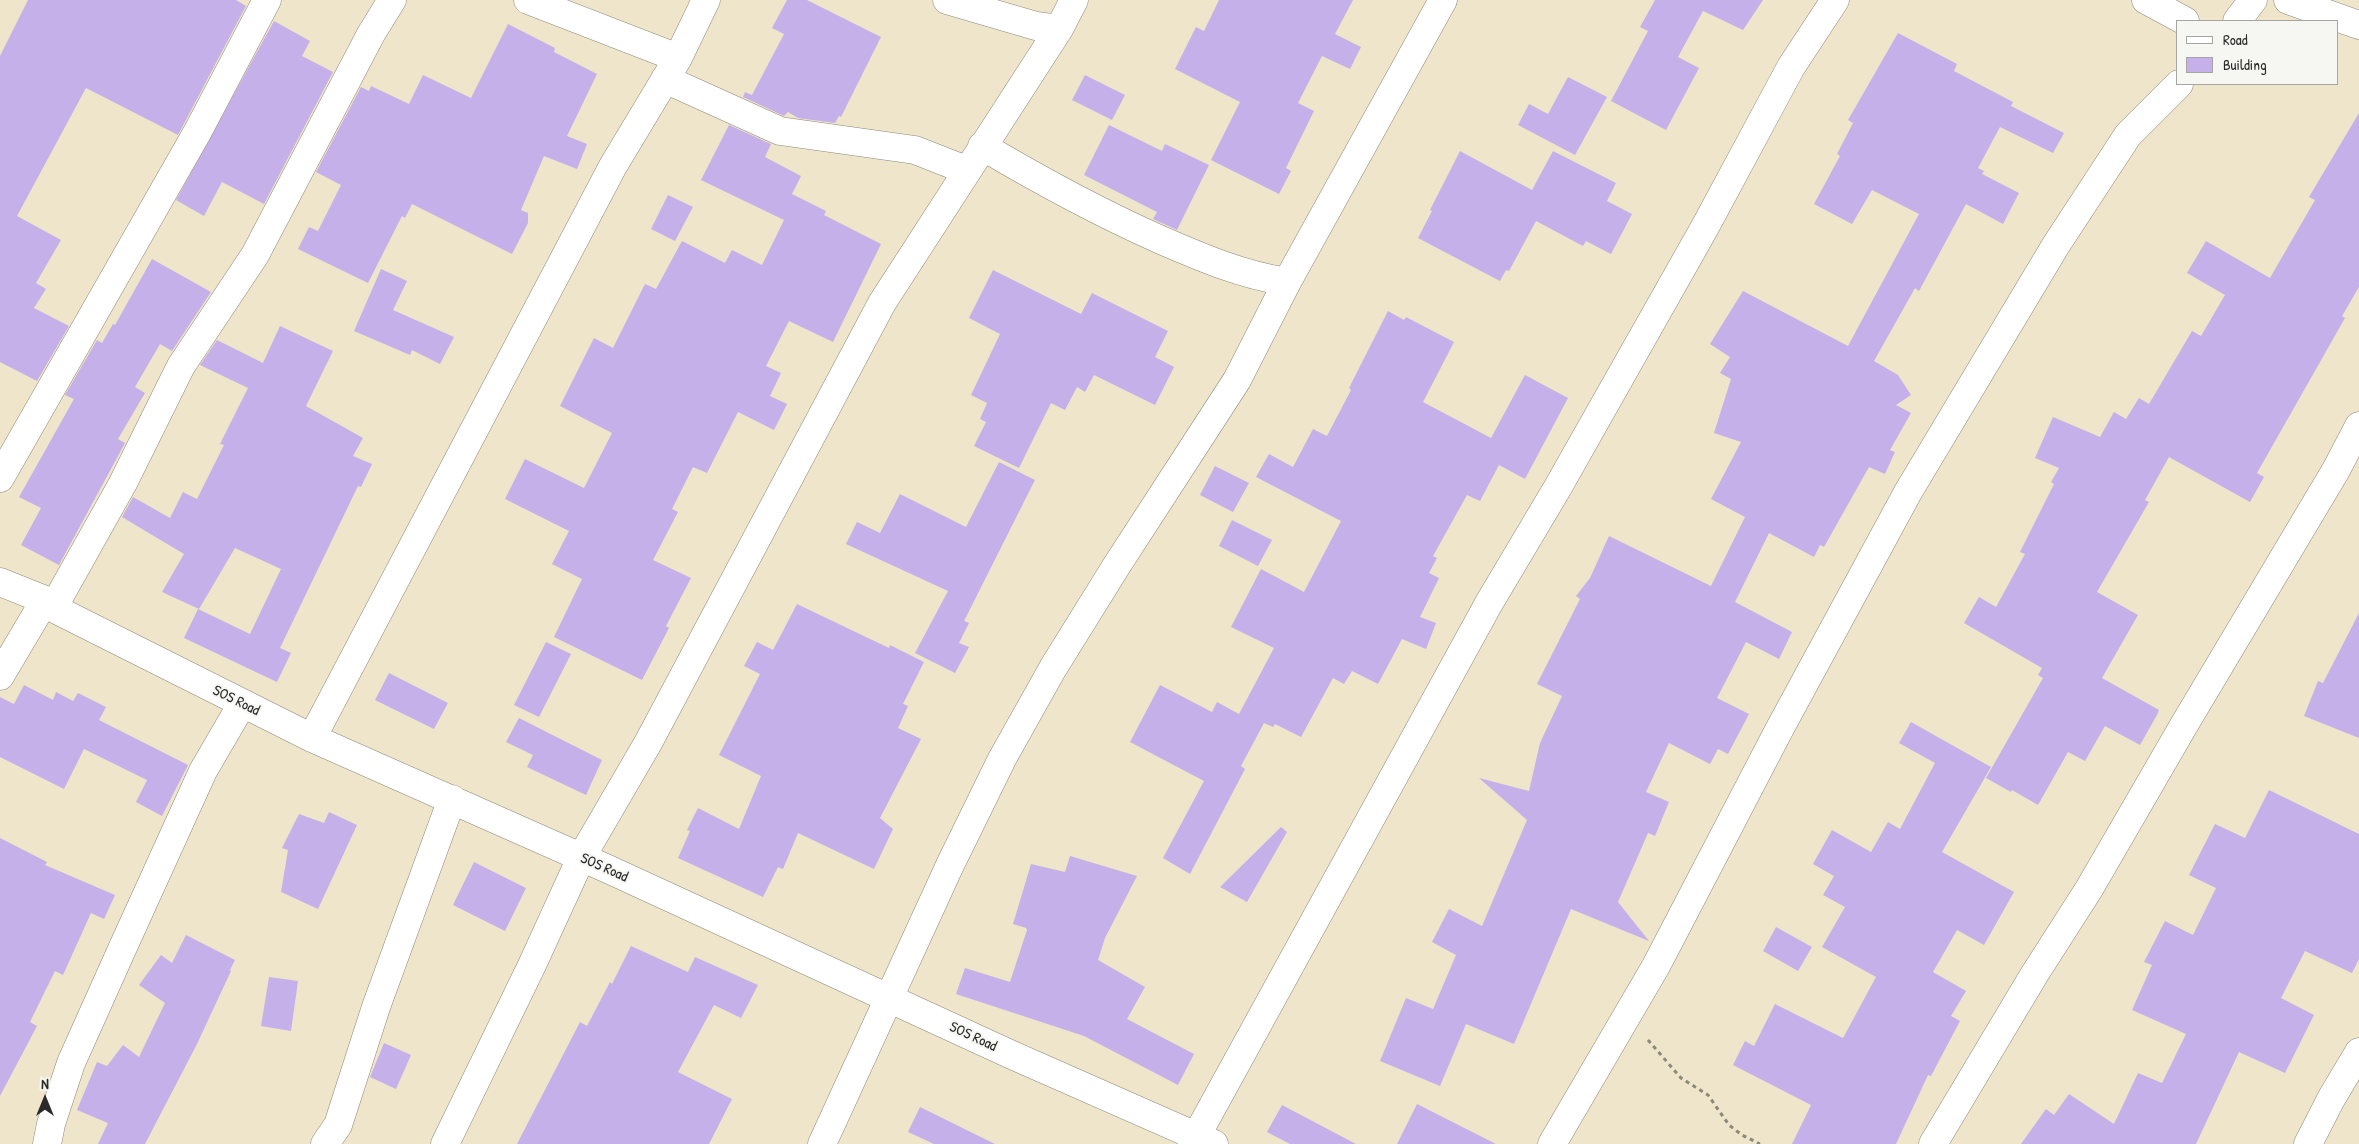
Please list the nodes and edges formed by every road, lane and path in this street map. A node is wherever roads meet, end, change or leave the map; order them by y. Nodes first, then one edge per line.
1 (267, 0) edge
2 (392, 0) edge
3 (528, 0) edge
4 (706, 0) edge
5 (946, 0) edge
6 (1074, 0) edge
7 (1444, 0) edge
8 (1835, 0) edge
9 (2146, 0) edge
10 (2254, 0) edge
11 (2288, 0) edge
12 (2183, 20) edge
13 (2238, 20) edge
14 (2359, 25) edge
15 (1059, 29) junction
16 (671, 69) junction
17 (2178, 85) edge
18 (982, 146) junction
19 (966, 170) junction
20 (1287, 282) junction
21 (2359, 426) edge
22 (0, 478) edge
23 (0, 582) edge
24 (49, 604) junction
25 (0, 676) edge
26 (242, 704) junction
27 (312, 738) junction
28 (452, 799) junction
29 (581, 858) junction
30 (890, 998) junction
31 (1626, 1015) junction
32 (2359, 1052) edge
33 (1201, 1141) edge
34 (47, 1144) edge
35 (325, 1144) edge
36 (445, 1144) edge
37 (822, 1144) edge
38 (1552, 1144) edge
39 (1760, 1144) edge
40 (1933, 1144) edge
41 (2308, 1144) edge

1 - 22 street
2 - 24 street
3 - 16 street
4 - 16 street
5 - 15 street
6 - 15 street
7 - 20 street
8 - 33 street
9 - 12 street
10 - 13 street
11 - 14 street
15 - 18 street
16 - 19 street
16 - 27 street
17 - 31 street
18 - 19 street
18 - 20 street
19 - 29 street
20 - 30 street
21 - 40 street
23 - 24 street, SOS Road
24 - 25 street
24 - 26 street, SOS Road
26 - 27 street, SOS Road
26 - 34 street
27 - 28 street, SOS Road
28 - 29 street, SOS Road
28 - 35 street
29 - 30 street, SOS Road
29 - 36 street
30 - 33 street, SOS Road
30 - 37 street
31 - 38 street
31 - 39 path
32 - 41 street

